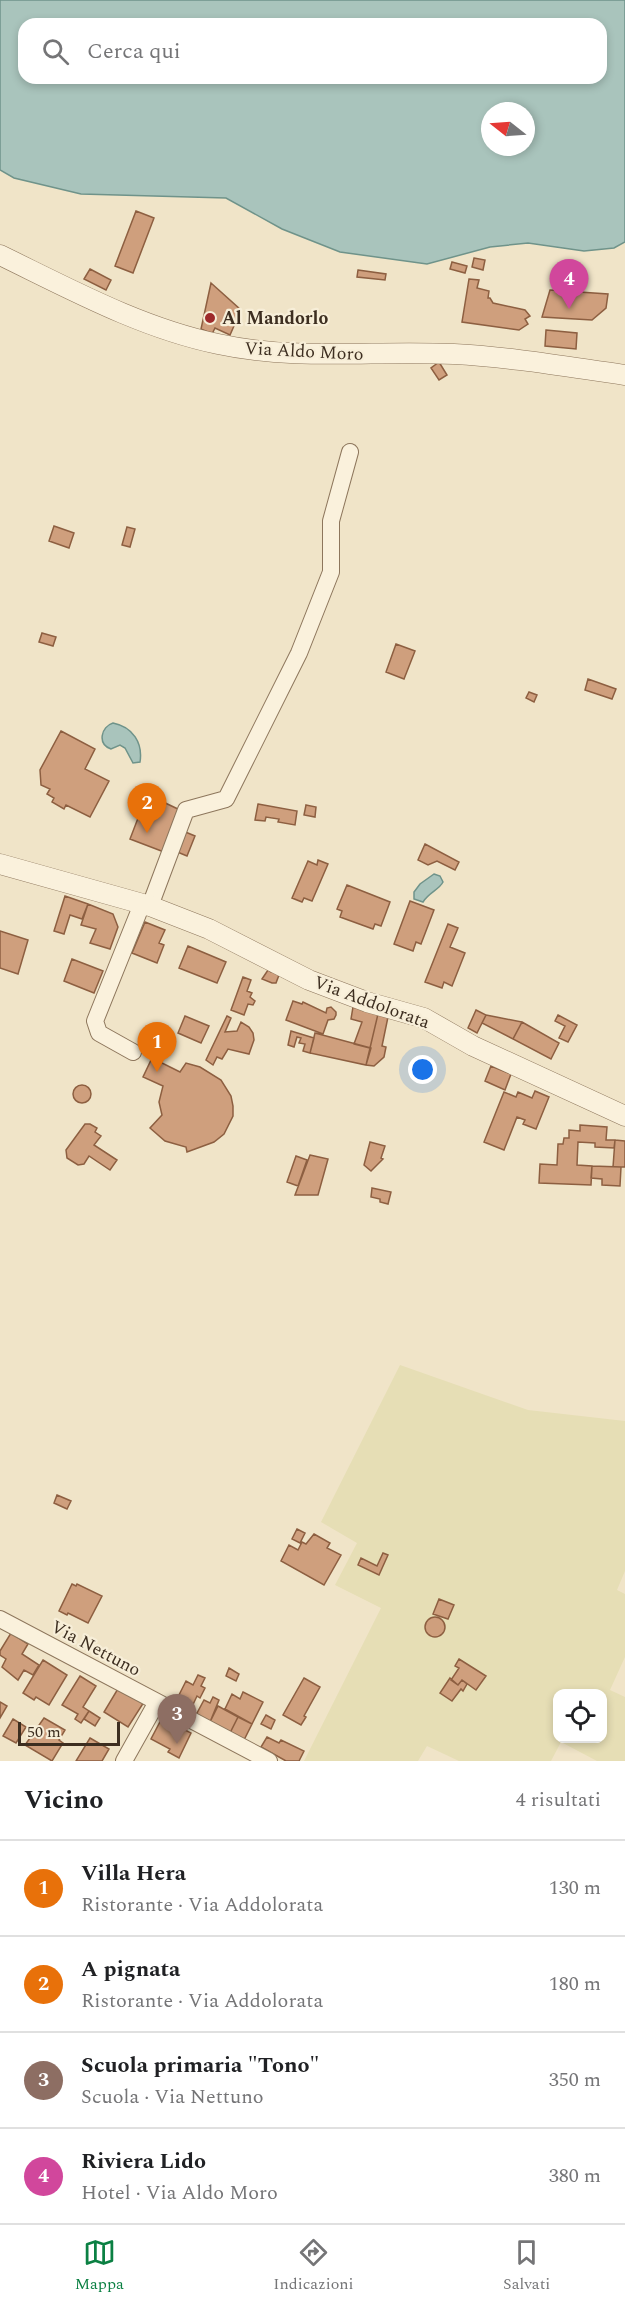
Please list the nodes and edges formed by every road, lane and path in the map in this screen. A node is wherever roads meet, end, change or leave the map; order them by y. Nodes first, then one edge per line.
1 (0, 255) edge
2 (625, 375) edge
3 (350, 452) dead end
4 (0, 864) edge
5 (146, 905) junction
6 (133, 1052) dead end
7 (625, 1116) edge
8 (0, 1619) edge
9 (157, 1702) junction
10 (123, 1761) edge
11 (268, 1761) edge

1 - 2 street, Via Aldo Moro
3 - 5 street
4 - 5 street, Via Addolorata
5 - 6 street
5 - 7 street, Via Addolorata
8 - 9 street, Via Nettuno
9 - 10 street
9 - 11 street, Via Nettuno

